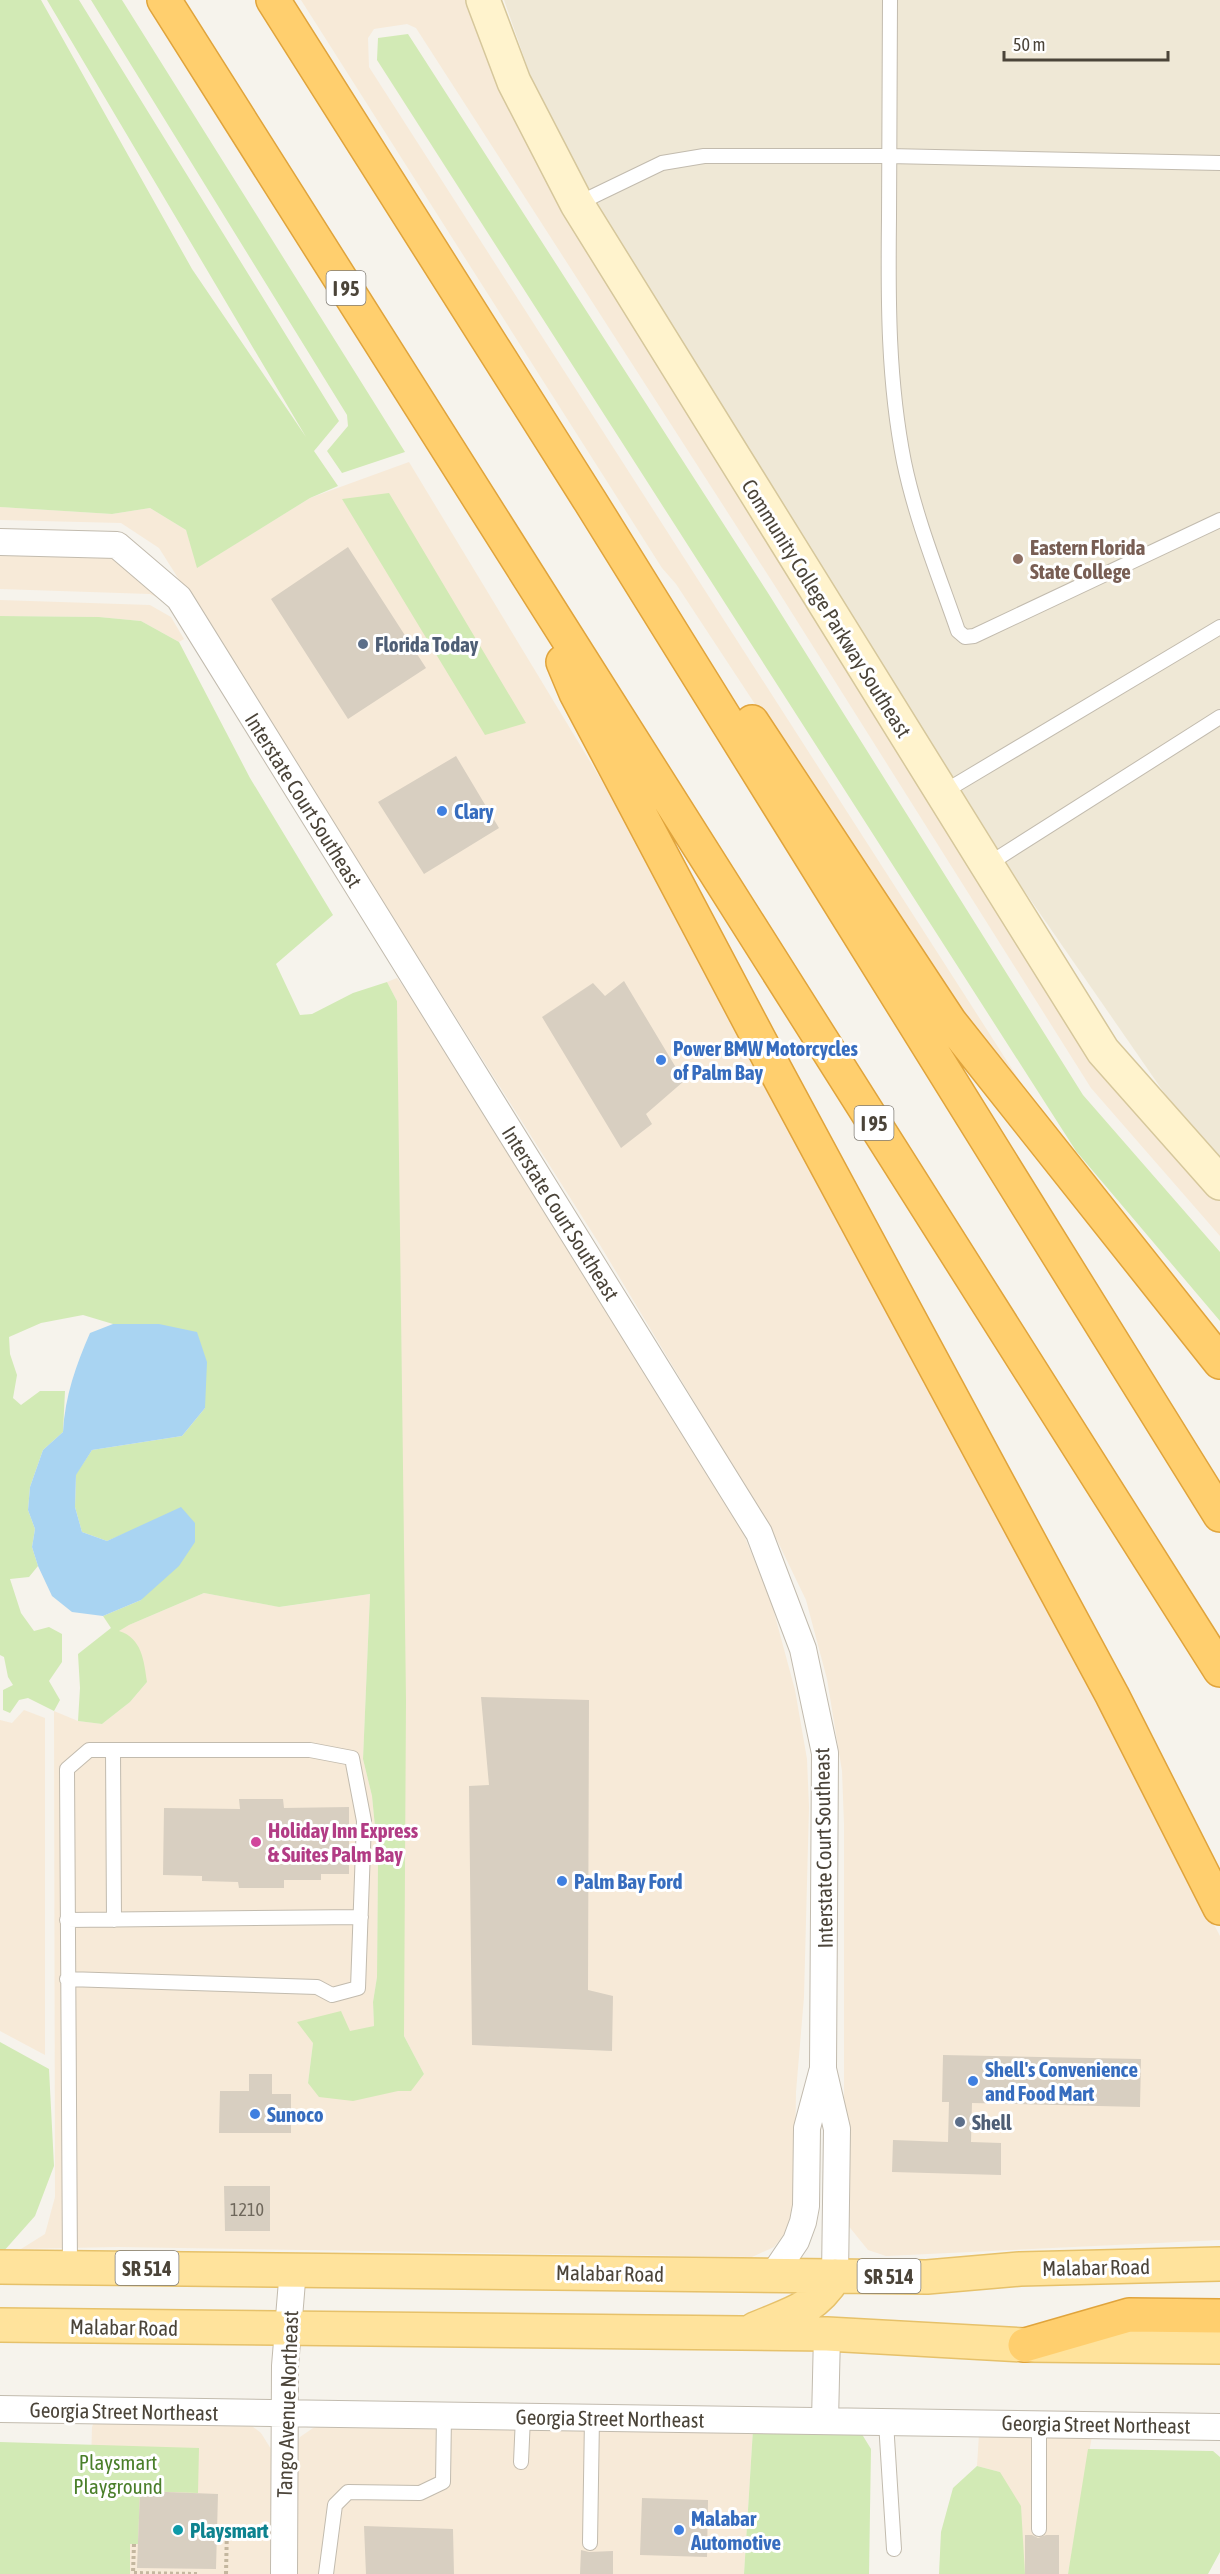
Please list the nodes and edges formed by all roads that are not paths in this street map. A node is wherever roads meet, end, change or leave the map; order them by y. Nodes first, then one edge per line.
1 (164, 0) edge
2 (273, 0) edge
3 (483, 0) edge
4 (890, 0) edge
5 (888, 156) junction
6 (1220, 163) edge
7 (577, 204) junction
8 (590, 501) junction
9 (1220, 520) edge
10 (0, 542) edge
11 (529, 577) junction
12 (1220, 627) edge
13 (1220, 717) edge
14 (942, 793) junction
15 (987, 866) junction
16 (1220, 1184) edge
17 (1220, 1362) edge
18 (1220, 1515) edge
19 (1220, 1670) edge
20 (113, 1750) junction
21 (1220, 1908) edge
22 (361, 1917) junction
23 (67, 1920) junction
24 (114, 1920) junction
25 (67, 1979) junction
26 (823, 2069) junction
27 (1220, 2264) edge
28 (0, 2267) edge
29 (70, 2267) junction
30 (293, 2269) junction
31 (773, 2275) junction
32 (835, 2276) junction
33 (1220, 2316) edge
34 (0, 2325) edge
35 (288, 2329) junction
36 (743, 2334) junction
37 (827, 2334) junction
38 (1025, 2345) junction
39 (1220, 2347) edge
40 (0, 2409) edge
41 (285, 2414) junction
42 (444, 2416) junction
43 (524, 2417) junction
44 (592, 2418) junction
45 (825, 2421) junction
46 (886, 2422) junction
47 (1039, 2424) junction
48 (1220, 2427) edge
49 (521, 2462) dead end
50 (1039, 2529) dead end
51 (590, 2543) dead end
52 (894, 2549) dead end
53 (284, 2574) edge
54 (326, 2574) edge

1 - 11 highway, I 95
2 - 8 highway
3 - 7 street, Community College Parkway Southeast
4 - 5 lane
5 - 6 lane
5 - 7 lane
5 - 9 lane
7 - 14 street, Community College Parkway Southeast
8 - 17 highway
8 - 18 highway
10 - 26 street, Interstate Court Southeast
11 - 19 highway, I 95
11 - 21 highway
12 - 14 lane
13 - 15 lane
14 - 15 street, Community College Parkway Southeast
15 - 16 street, Community College Parkway Southeast
20 - 22 lane
20 - 23 lane
20 - 24 lane
22 - 24 lane
22 - 25 lane
23 - 24 lane
23 - 25 lane
25 - 29 lane
26 - 31 street, Interstate Court Southeast
26 - 32 street, Interstate Court Southeast
27 - 32 main road, Malabar Road / SR 514
28 - 29 main road, Malabar Road / SR 514
29 - 30 main road, Malabar Road / SR 514
30 - 31 main road, Malabar Road / SR 514
30 - 35 street, Tango Avenue Northeast
31 - 32 main road, Malabar Road / SR 514
32 - 36 main road
33 - 38 highway
34 - 35 main road, Malabar Road
35 - 36 main road, Malabar Road
35 - 41 street, Tango Avenue Northeast
36 - 37 main road, Malabar Road
37 - 38 main road, Malabar Road
37 - 45 street
38 - 39 main road, Malabar Road
40 - 41 street, Georgia Street Northeast
41 - 42 street, Georgia Street Northeast
41 - 53 street, Tango Avenue Northeast
42 - 43 street, Georgia Street Northeast
42 - 54 lane
43 - 44 street, Georgia Street Northeast
43 - 49 lane
44 - 45 street, Georgia Street Northeast
44 - 51 lane
45 - 46 street, Georgia Street Northeast
46 - 47 street, Georgia Street Northeast
46 - 52 lane
47 - 48 street, Georgia Street Northeast
47 - 50 lane

